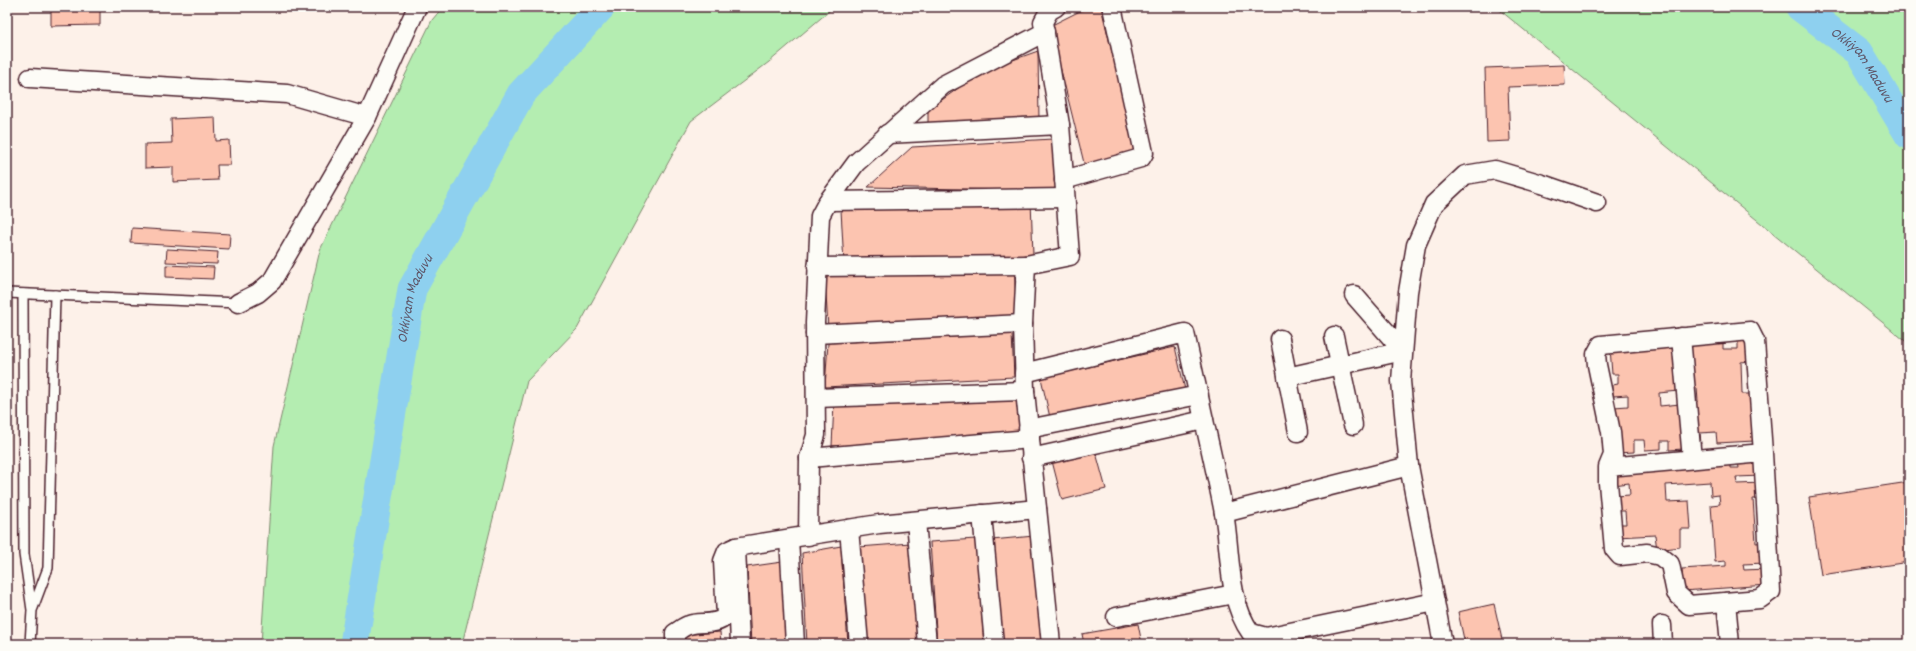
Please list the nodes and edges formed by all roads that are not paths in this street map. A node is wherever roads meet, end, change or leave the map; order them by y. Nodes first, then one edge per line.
1 (417, 7) edge
2 (1056, 7) edge
3 (1112, 7) edge
4 (1045, 32) junction
5 (30, 78) dead end
6 (366, 117) junction
7 (1060, 126) junction
8 (887, 134) junction
9 (1065, 189) junction
10 (828, 201) junction
11 (1597, 203) dead end
12 (1026, 265) junction
13 (817, 267) junction
14 (7, 293) edge
15 (23, 294) junction
16 (55, 295) junction
17 (1354, 295) dead end
18 (238, 303) joint
19 (1023, 324) junction
20 (815, 334) junction
21 (1334, 336) dead end
22 (1681, 337) junction
23 (1280, 339) dead end
24 (1403, 351) junction
25 (1340, 365) junction
26 (1024, 373) junction
27 (1287, 377) junction
28 (1025, 391) junction
29 (1193, 396) junction
30 (816, 398) junction
31 (1204, 420) junction
32 (1353, 425) dead end
33 (1298, 432) dead end
34 (1029, 434) junction
35 (1763, 453) junction
36 (809, 458) junction
37 (1031, 458) junction
38 (1692, 459) junction
39 (1409, 466) junction
40 (1608, 467) junction
41 (1037, 509) junction
42 (1224, 513) junction
43 (982, 514) junction
44 (916, 520) junction
45 (849, 529) junction
46 (808, 536) junction
47 (789, 538) junction
48 (736, 547) junction
49 (1234, 594) junction
50 (1435, 602) junction
51 (1726, 602) junction
52 (32, 610) junction
53 (1116, 617) dead end
54 (1662, 625) dead end
55 (30, 644) edge
56 (675, 644) edge
57 (740, 644) edge
58 (795, 644) edge
59 (859, 644) edge
60 (927, 644) edge
61 (994, 644) edge
62 (1051, 644) edge
63 (1443, 644) edge
64 (1663, 644) edge
65 (1730, 644) edge

1 - 6 street
2 - 4 street
3 - 9 street
4 - 7 street
4 - 8 street
5 - 6 street
6 - 18 street
7 - 8 street
7 - 9 street
8 - 10 street
9 - 10 street
9 - 12 street
10 - 13 street
11 - 24 street
12 - 13 street
12 - 19 street
13 - 20 street
14 - 15 lane
15 - 16 lane
15 - 52 lane
16 - 18 lane
16 - 52 lane
17 - 24 street
19 - 20 street
19 - 26 street
20 - 30 street
21 - 25 street
22 - 35 street
22 - 38 street
22 - 40 street
23 - 27 street
24 - 25 street
24 - 39 street
25 - 27 street
25 - 32 street
26 - 28 street
26 - 29 street
27 - 33 street
28 - 30 street
28 - 34 street
29 - 31 street
29 - 34 street
30 - 36 street
31 - 37 street
31 - 42 street
34 - 36 street
34 - 37 street
35 - 38 street
35 - 51 street
36 - 46 street
37 - 41 street
38 - 40 street
39 - 42 street
39 - 50 street
40 - 51 street
41 - 43 street
41 - 62 street
42 - 49 street
43 - 44 street
43 - 61 street
44 - 45 street
44 - 60 street
45 - 46 street
45 - 59 street
46 - 47 street
47 - 48 street
47 - 58 street
48 - 56 street
48 - 57 street
49 - 50 street
49 - 53 street
50 - 63 street
51 - 65 street
52 - 55 lane
54 - 64 street

